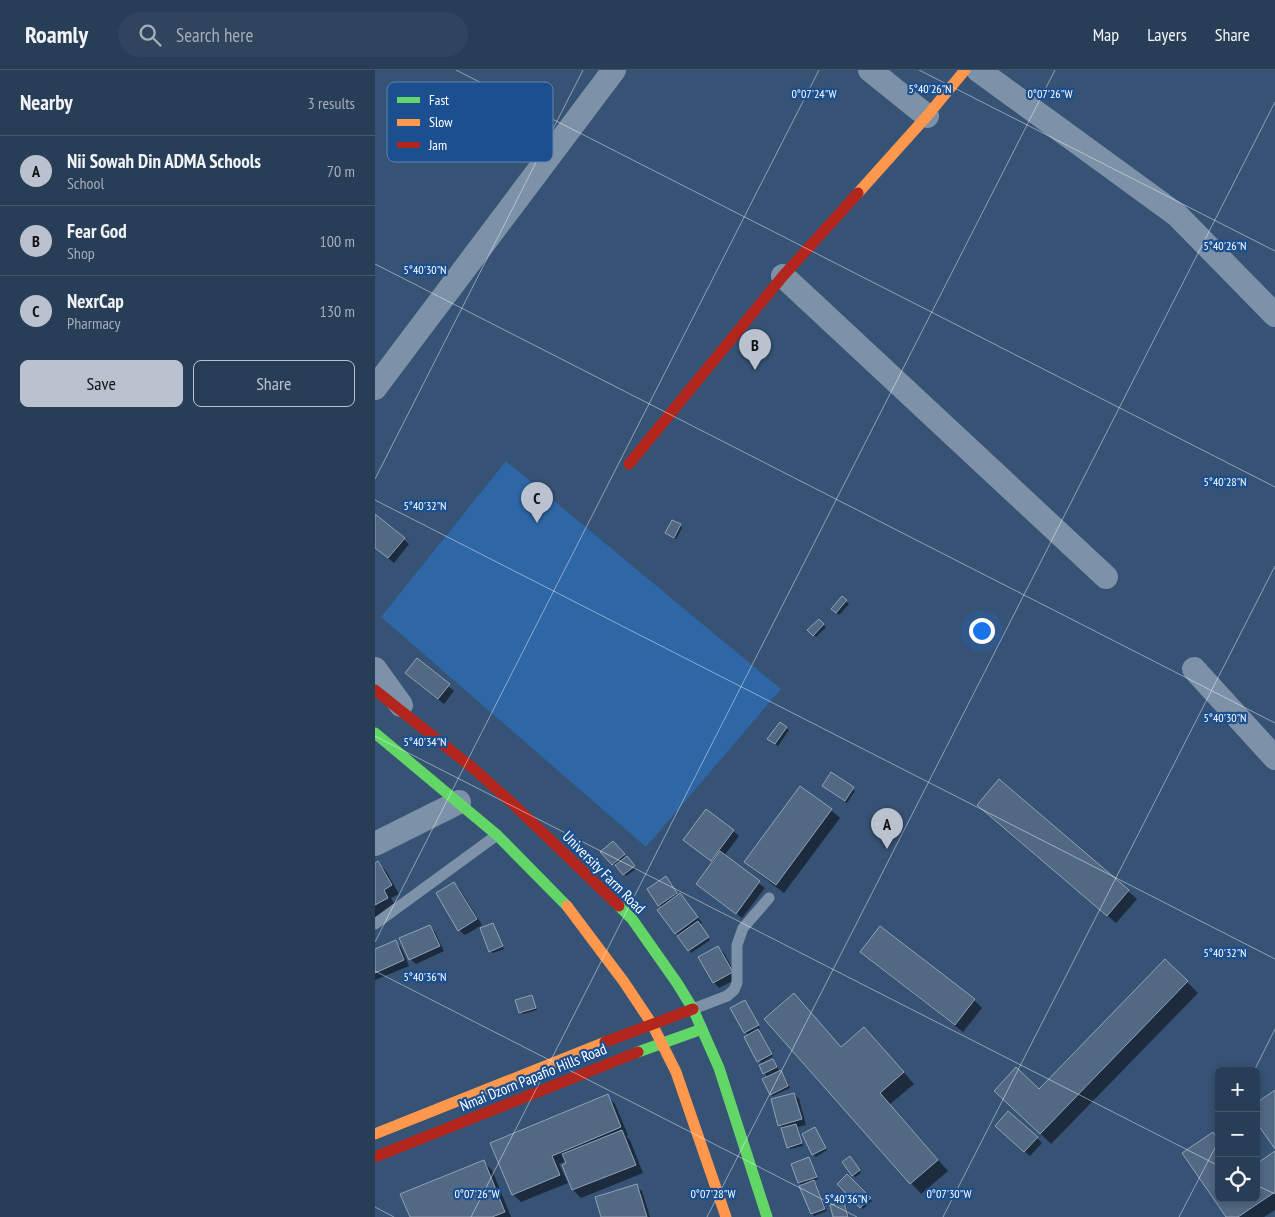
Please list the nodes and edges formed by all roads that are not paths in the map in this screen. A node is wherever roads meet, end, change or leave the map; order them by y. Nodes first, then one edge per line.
1 (615, 70) edge
2 (870, 70) edge
3 (965, 70) edge
4 (978, 70) edge
5 (927, 116) junction
6 (553, 152) edge
7 (546, 162) edge
8 (783, 276) junction
9 (1275, 315) edge
10 (375, 388) edge
11 (629, 464) dead end
12 (1106, 577) dead end
13 (375, 669) edge
14 (1194, 669) dead end
15 (375, 690) edge
16 (412, 721) junction
17 (375, 732) edge
18 (375, 743) edge
19 (403, 756) junction
20 (1275, 758) edge
21 (459, 802) junction
22 (497, 835) junction
23 (375, 844) edge
24 (769, 898) dead end
25 (375, 924) edge
26 (693, 1009) junction
27 (652, 1024) junction
28 (703, 1029) junction
29 (661, 1043) junction
30 (375, 1134) edge
31 (375, 1156) edge
32 (726, 1217) edge
33 (767, 1217) edge

1 - 6 street
2 - 5 street
3 - 5 street
4 - 9 street
5 - 8 street
7 - 10 street
8 - 11 street
8 - 12 street
13 - 16 street
14 - 20 street
15 - 16 street, University Farm Road
16 - 26 street, University Farm Road
17 - 19 street
18 - 19 street
19 - 21 street
21 - 22 street
21 - 23 street
22 - 25 lane
22 - 27 street
24 - 26 lane
26 - 27 street, Nmai Dzorn Papafio Hills Road
26 - 28 street, University Farm Road
27 - 29 street
27 - 30 street, Nmai Dzorn Papafio Hills Road
28 - 29 street, Nmai Dzorn Papafio Hills Road
28 - 33 street, University Farm Road
29 - 31 street, Nmai Dzorn Papafio Hills Road
29 - 32 street

